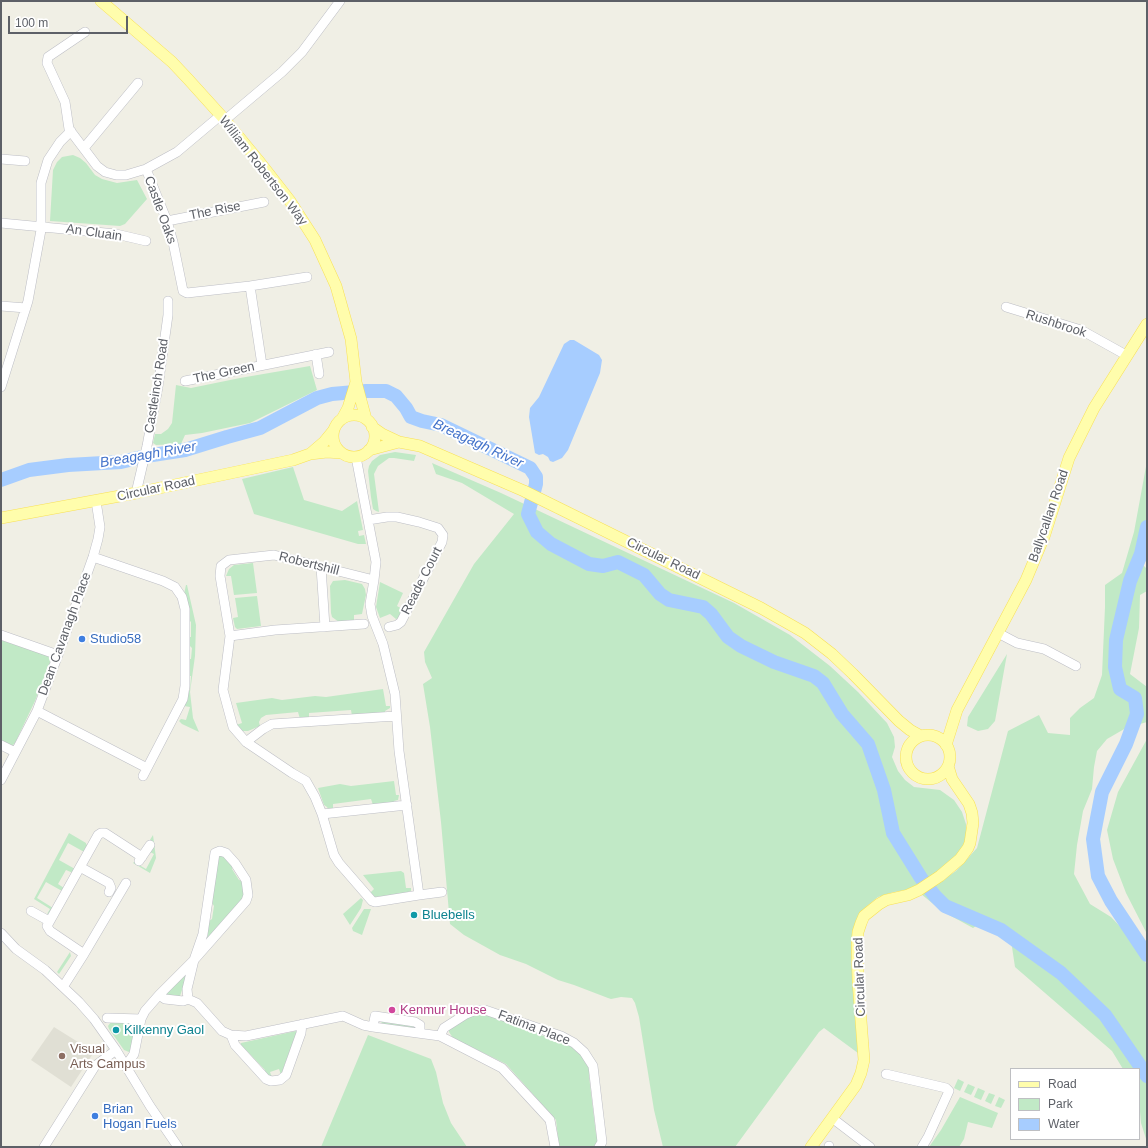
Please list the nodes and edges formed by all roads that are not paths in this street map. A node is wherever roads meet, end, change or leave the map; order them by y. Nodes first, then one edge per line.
1 (101, 1) edge
2 (340, 1) edge
3 (85, 32) dead end
4 (138, 83) dead end
5 (223, 118) junction
6 (71, 131) junction
7 (84, 148) junction
8 (1, 159) edge
9 (26, 161) dead end
10 (146, 169) junction
11 (264, 202) dead end
12 (167, 221) junction
13 (1, 223) edge
14 (41, 226) junction
15 (146, 241) dead end
16 (307, 277) dead end
17 (250, 286) junction
18 (168, 301) dead end
19 (1, 306) edge
20 (26, 308) junction
21 (1006, 308) dead end
22 (1147, 324) edge
23 (329, 352) dead end
24 (316, 354) junction
25 (1126, 355) junction
26 (262, 365) junction
27 (319, 374) dead end
28 (185, 381) dead end
29 (356, 385) junction
30 (1, 387) edge
31 (342, 419) junction
32 (369, 423) junction
33 (334, 431) junction
34 (399, 442) junction
35 (369, 450) junction
36 (342, 453) junction
37 (310, 454) junction
38 (356, 457) junction
39 (136, 493) junction
40 (96, 501) junction
41 (1, 518) edge
42 (368, 520) junction
43 (93, 557) junction
44 (322, 567) junction
45 (374, 580) junction
46 (364, 624) dead end
47 (325, 627) junction
48 (388, 627) dead end
49 (998, 633) junction
50 (1, 635) edge
51 (230, 636) junction
52 (58, 655) junction
53 (1076, 666) dead end
54 (957, 710) junction
55 (37, 711) junction
56 (396, 716) junction
57 (898, 721) junction
58 (921, 736) junction
59 (935, 736) junction
60 (246, 742) junction
61 (1, 745) edge
62 (946, 745) junction
63 (906, 751) junction
64 (15, 752) junction
65 (948, 766) junction
66 (931, 779) junction
67 (1, 780) edge
68 (407, 804) junction
69 (969, 804) junction
70 (322, 814) junction
71 (150, 845) dead end
72 (80, 867) junction
73 (126, 883) dead end
74 (109, 892) dead end
75 (442, 892) dead end
76 (419, 895) junction
77 (31, 911) dead end
78 (49, 921) junction
79 (1, 933) edge
80 (84, 954) junction
81 (194, 960) junction
82 (63, 987) junction
83 (159, 995) junction
84 (188, 999) junction
85 (107, 1018) dead end
86 (141, 1020) junction
87 (302, 1024) junction
88 (373, 1027) junction
89 (420, 1033) junction
90 (231, 1035) junction
91 (440, 1036) junction
92 (116, 1050) junction
93 (124, 1064) junction
94 (886, 1074) dead end
95 (832, 1118) junction
96 (44, 1147) edge
97 (178, 1147) edge
98 (555, 1147) edge
99 (599, 1147) edge
100 (812, 1147) edge
101 (870, 1147) edge
102 (922, 1147) edge

1 - 5 main road, William Robertson Way
2 - 5 street, Castle Oaks
3 - 6 street
4 - 7 street
5 - 10 street, Castle Oaks
5 - 29 main road, William Robertson Way
6 - 7 street
6 - 14 street
7 - 10 street
8 - 9 street
10 - 12 street, Castle Oaks
11 - 12 street, The Rise
12 - 17 street, Castle Oaks
13 - 14 street, An Cluain
14 - 15 street, An Cluain
14 - 20 street
16 - 17 street
17 - 26 street, The Green
18 - 39 street, Castleinch Road
19 - 20 street
20 - 30 street
21 - 25 street, Rushbrook
22 - 25 main road, Ballycallan Road
23 - 24 street, The Green
24 - 26 street, The Green
24 - 27 street
25 - 49 main road, Ballycallan Road
26 - 28 street, The Green
29 - 31 main road
29 - 32 main road
31 - 32 main road
31 - 33 main road
32 - 34 main road, Circular Road
32 - 35 main road
33 - 36 main road
33 - 37 main road, Circular Road
34 - 35 main road, Circular Road
34 - 57 main road, Circular Road
35 - 38 main road
36 - 37 main road, Circular Road
36 - 38 main road
37 - 39 main road, Circular Road
38 - 42 street
39 - 40 main road, Circular Road
40 - 41 main road, Circular Road
40 - 43 street, Dean Cavanagh Place
42 - 45 street
42 - 48 street, Reade Court
43 - 52 street, Dean Cavanagh Place
43 - 55 street, Dean Cavanagh Place
44 - 45 street, Robertshill
44 - 47 street
44 - 51 street, Robertshill
45 - 56 street
46 - 47 street
47 - 51 street
49 - 53 street
49 - 54 main road, Ballycallan Road
50 - 52 street
51 - 60 street, Robertshill
52 - 55 street, Dean Cavanagh Place
54 - 59 main road, Ballycallan Road
54 - 62 main road, Ballycallan Road
55 - 64 street, Dean Cavanagh Place
56 - 60 street
56 - 68 street
57 - 58 main road, Circular Road
57 - 63 main road, Circular Road
58 - 59 main road
58 - 63 main road
59 - 62 main road
60 - 70 street, Robertshill
61 - 64 street
62 - 65 main road, Circular Road
63 - 66 main road, Circular Road
64 - 67 street, Dean Cavanagh Place
65 - 66 main road
65 - 69 main road, Circular Road
66 - 69 main road, Circular Road
68 - 70 street
68 - 76 street
69 - 95 main road, Circular Road
70 - 76 street, Robertshill
71 - 72 street
72 - 74 street
72 - 78 street
73 - 80 street
75 - 76 street, Robertshill
77 - 78 street
78 - 80 street
79 - 82 street
80 - 82 street
81 - 81 street
81 - 83 street
81 - 84 street
82 - 92 street
83 - 84 street
83 - 86 street
84 - 90 street
85 - 86 street
86 - 93 street
87 - 88 street
87 - 90 street
87 - 90 street
88 - 89 street
88 - 89 street
89 - 91 street
91 - 98 street
91 - 99 street, Fatima Place
92 - 93 street
92 - 96 street
93 - 97 street
94 - 102 street
95 - 100 main road, Circular Road
95 - 101 street

